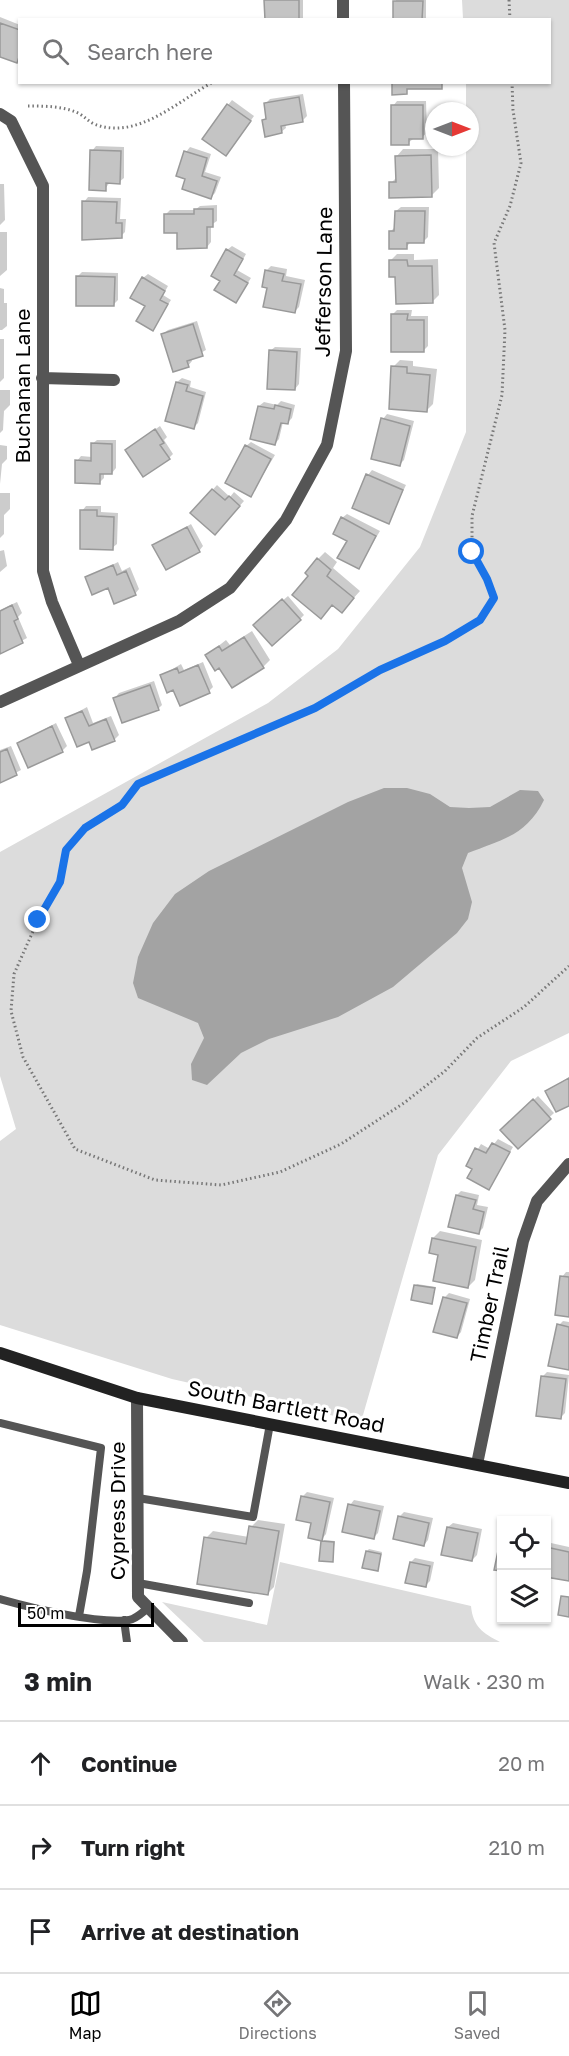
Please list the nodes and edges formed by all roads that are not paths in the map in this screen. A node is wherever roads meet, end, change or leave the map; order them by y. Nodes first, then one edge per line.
1 (343, 0) edge
2 (343, 18) edge
3 (344, 84) edge
4 (0, 114) edge
5 (42, 378) junction
6 (114, 380) dead end
7 (80, 665) junction
8 (0, 702) edge
9 (569, 1164) edge
10 (0, 1353) edge
11 (137, 1398) junction
12 (0, 1423) edge
13 (270, 1424) junction
14 (477, 1464) junction
15 (569, 1483) edge
16 (138, 1498) junction
17 (138, 1583) junction
18 (0, 1599) edge
19 (249, 1603) dead end
20 (148, 1608) junction
21 (79, 1616) junction
22 (124, 1620) junction
23 (127, 1642) edge
24 (182, 1642) edge

1 - 2 street
3 - 7 street, Jefferson Lane
4 - 5 street, Buchanan Lane
5 - 6 street
5 - 7 street, Buchanan Lane
7 - 8 street, Jefferson Lane
9 - 14 street, Timber Trail
10 - 11 main road, South Bartlett Road
11 - 13 main road, South Bartlett Road
11 - 16 street, Cypress Drive
12 - 21 lane
13 - 14 main road, South Bartlett Road
13 - 16 lane
14 - 15 main road, South Bartlett Road
16 - 17 street, Cypress Drive
17 - 19 lane
17 - 20 street, Cypress Drive
18 - 21 lane
20 - 22 lane
20 - 24 street, Cypress Drive
21 - 22 lane
22 - 23 lane

